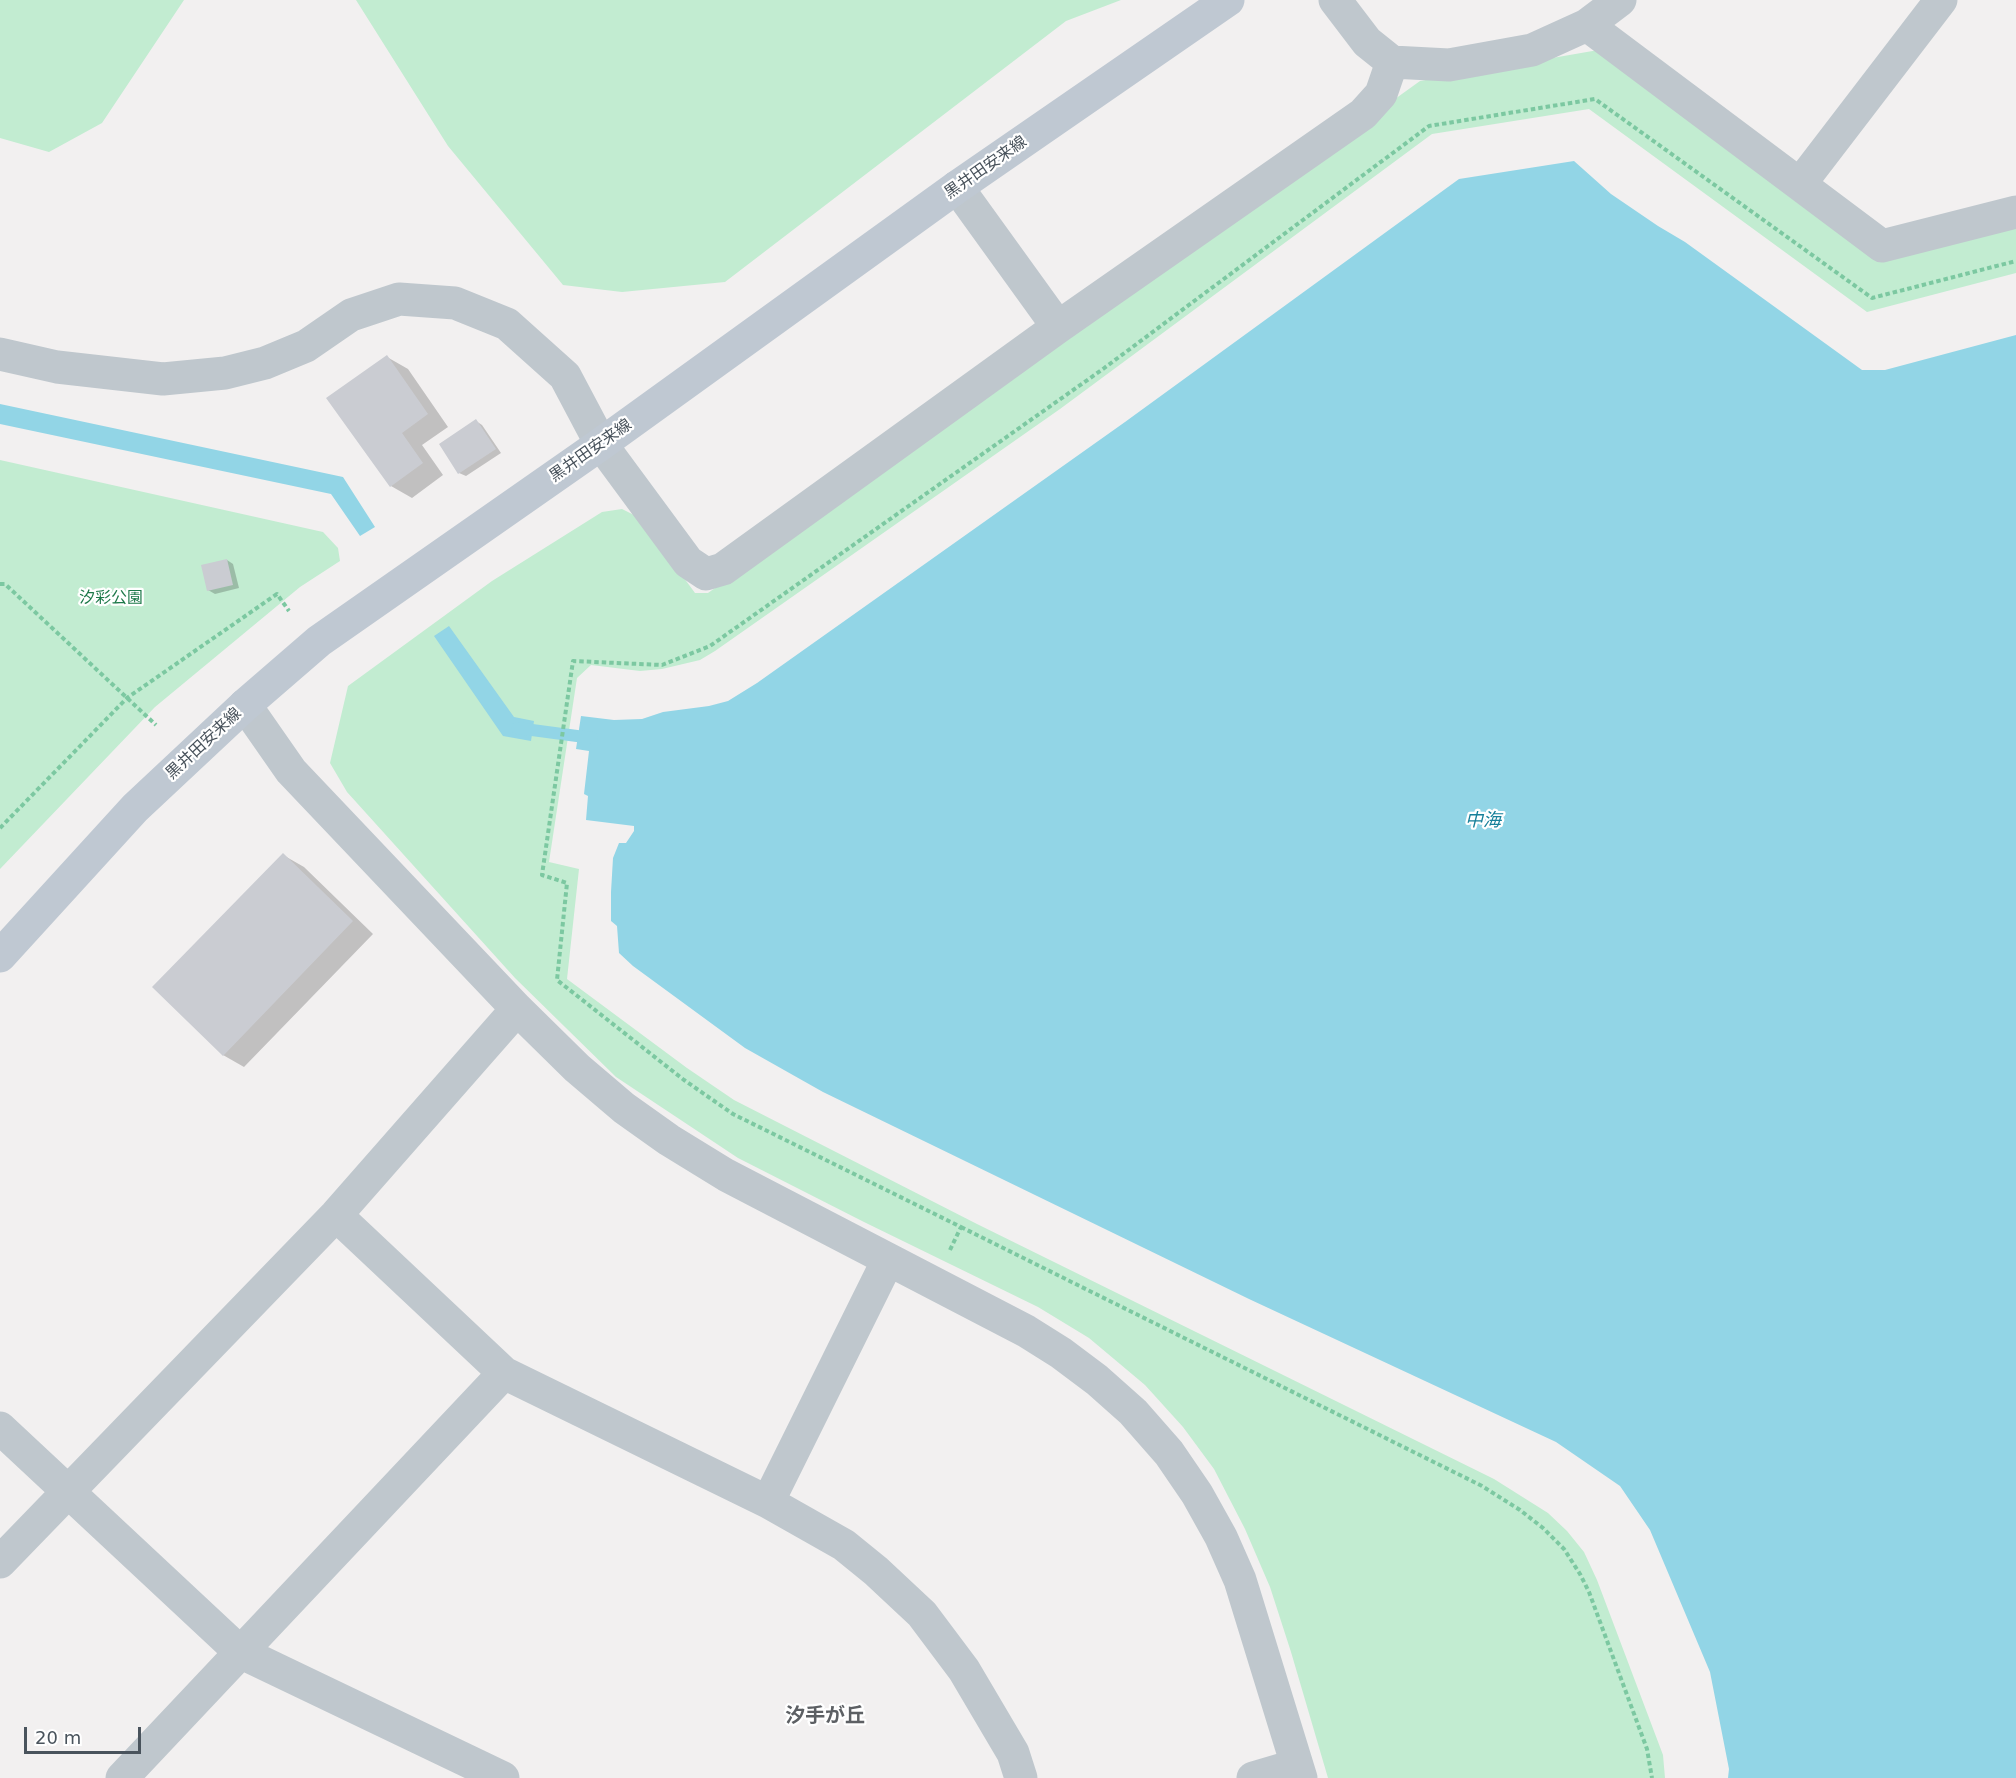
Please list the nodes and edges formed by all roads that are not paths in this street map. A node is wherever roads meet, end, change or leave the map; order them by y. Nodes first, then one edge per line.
1 (1228, 0) edge
2 (1335, 0) edge
3 (1620, 0) edge
4 (1941, 0) edge
5 (1587, 25) junction
6 (1392, 62) junction
7 (1800, 184) junction
8 (957, 187) junction
9 (2016, 212) edge
10 (1058, 327) junction
11 (0, 354) edge
12 (601, 444) junction
13 (245, 705) junction
14 (0, 956) edge
15 (517, 1009) junction
16 (336, 1215) junction
17 (888, 1260) junction
18 (504, 1373) junction
19 (0, 1428) edge
20 (69, 1491) junction
21 (768, 1502) junction
22 (0, 1563) edge
23 (240, 1652) junction
24 (1299, 1771) edge
25 (122, 1778) edge
26 (503, 1778) edge
27 (1021, 1778) edge
28 (1253, 1778) edge

1 - 8 main road, 黒井田安来線
2 - 6 street
3 - 5 street
4 - 7 street
5 - 6 street
5 - 7 street
6 - 10 street
7 - 9 street
8 - 10 street
8 - 12 main road, 黒井田安来線
10 - 12 street
11 - 12 street
12 - 13 main road, 黒井田安来線
13 - 14 main road, 黒井田安来線
13 - 15 street
15 - 16 street
15 - 17 street
16 - 18 street
16 - 20 street
17 - 21 street
17 - 24 street
18 - 21 street
18 - 23 street
19 - 20 street
20 - 22 street
20 - 23 street
21 - 27 street
23 - 25 street
23 - 26 street
24 - 28 street

